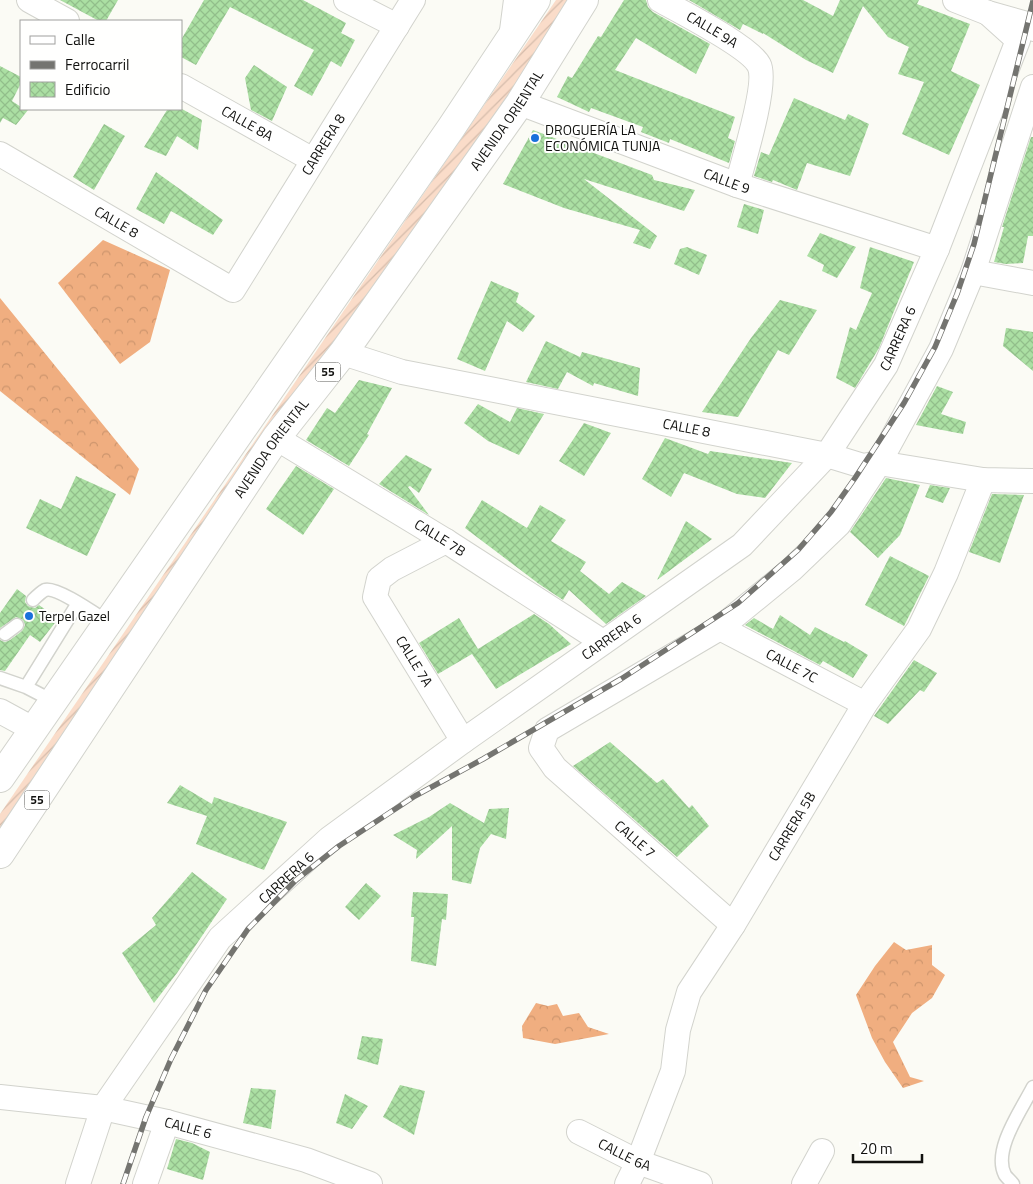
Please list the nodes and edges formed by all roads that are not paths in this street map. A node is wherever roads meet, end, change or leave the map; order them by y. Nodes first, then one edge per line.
1 (29, 0) edge
2 (346, 0) edge
3 (413, 0) edge
4 (516, 0) edge
5 (536, 0) edge
6 (584, 0) edge
7 (660, 0) edge
8 (956, 0) edge
9 (988, 13) junction
10 (65, 20) edge
11 (397, 26) junction
12 (1033, 29) edge
13 (511, 39) junction
14 (182, 87) edge
15 (1033, 87) edge
16 (520, 103) junction
17 (0, 154) edge
18 (313, 160) junction
19 (737, 185) junction
20 (937, 249) junction
21 (973, 272) junction
22 (1033, 283) edge
23 (233, 290) joint
24 (343, 353) junction
25 (276, 438) junction
26 (827, 455) junction
27 (879, 463) junction
28 (983, 480) junction
29 (1033, 481) edge
30 (446, 541) junction
31 (33, 600) dead end
32 (78, 603) junction
33 (108, 622) junction
34 (17, 625) dead end
35 (720, 628) junction
36 (5, 634) dead end
37 (603, 642) junction
38 (0, 678) edge
39 (26, 687) junction
40 (53, 701) junction
41 (865, 704) junction
42 (0, 711) edge
43 (33, 729) junction
44 (463, 741) junction
45 (0, 778) edge
46 (0, 854) edge
47 (733, 925) junction
48 (1033, 1087) edge
49 (3, 1104) edge
50 (102, 1108) junction
51 (166, 1122) junction
52 (579, 1132) dead end
53 (822, 1151) dead end
54 (638, 1162) junction
55 (78, 1184) edge
56 (145, 1184) edge
57 (370, 1184) edge
58 (627, 1184) edge
59 (700, 1184) edge
60 (804, 1184) edge
61 (1013, 1184) edge

1 - 10 street
2 - 11 street
3 - 11 street, CARRERA 8
4 - 13 street
5 - 13 main road
6 - 16 main road, AVENIDA ORIENTAL / 55
7 - 19 street, CALLE 9A
8 - 9 street
9 - 12 street
9 - 20 street, CARRERA 6
11 - 18 street, CARRERA 8
13 - 33 main road
14 - 18 street, CALLE 8A
15 - 21 street
16 - 19 street, CALLE 9
16 - 24 main road, AVENIDA ORIENTAL / 55
17 - 23 street, CALLE 8
18 - 23 street, CARRERA 8
19 - 20 street, CALLE 9
20 - 26 street, CARRERA 6
21 - 22 street
21 - 27 street
24 - 25 main road, AVENIDA ORIENTAL / 55
24 - 26 street, CALLE 8
25 - 30 street, CALLE 7B
25 - 46 main road, AVENIDA ORIENTAL / 55
26 - 27 street, CALLE 8
26 - 37 street, CARRERA 6
27 - 28 street, CALLE 8
27 - 35 street
28 - 29 street, CALLE 8
28 - 41 street, CARRERA 5B
30 - 37 street, CALLE 7B
30 - 44 street, CALLE 7A
31 - 32 lane
32 - 33 lane
32 - 39 lane
33 - 40 main road
34 - 36 lane
35 - 41 street, CALLE 7C
35 - 47 street, CALLE 7
37 - 44 street, CARRERA 6
38 - 39 lane
39 - 40 lane
40 - 43 main road
41 - 47 street, CARRERA 5B
42 - 43 street
43 - 45 main road
44 - 50 street, CARRERA 6
47 - 54 street, CARRERA 5B
48 - 61 lane
49 - 50 street, CALLE 6
50 - 51 street, CALLE 6
50 - 55 street, CARRERA 6
51 - 56 street
51 - 57 street, CALLE 6
52 - 54 street, CALLE 6A
53 - 60 street
54 - 58 street, CARRERA 5B
54 - 59 street, CALLE 6A

